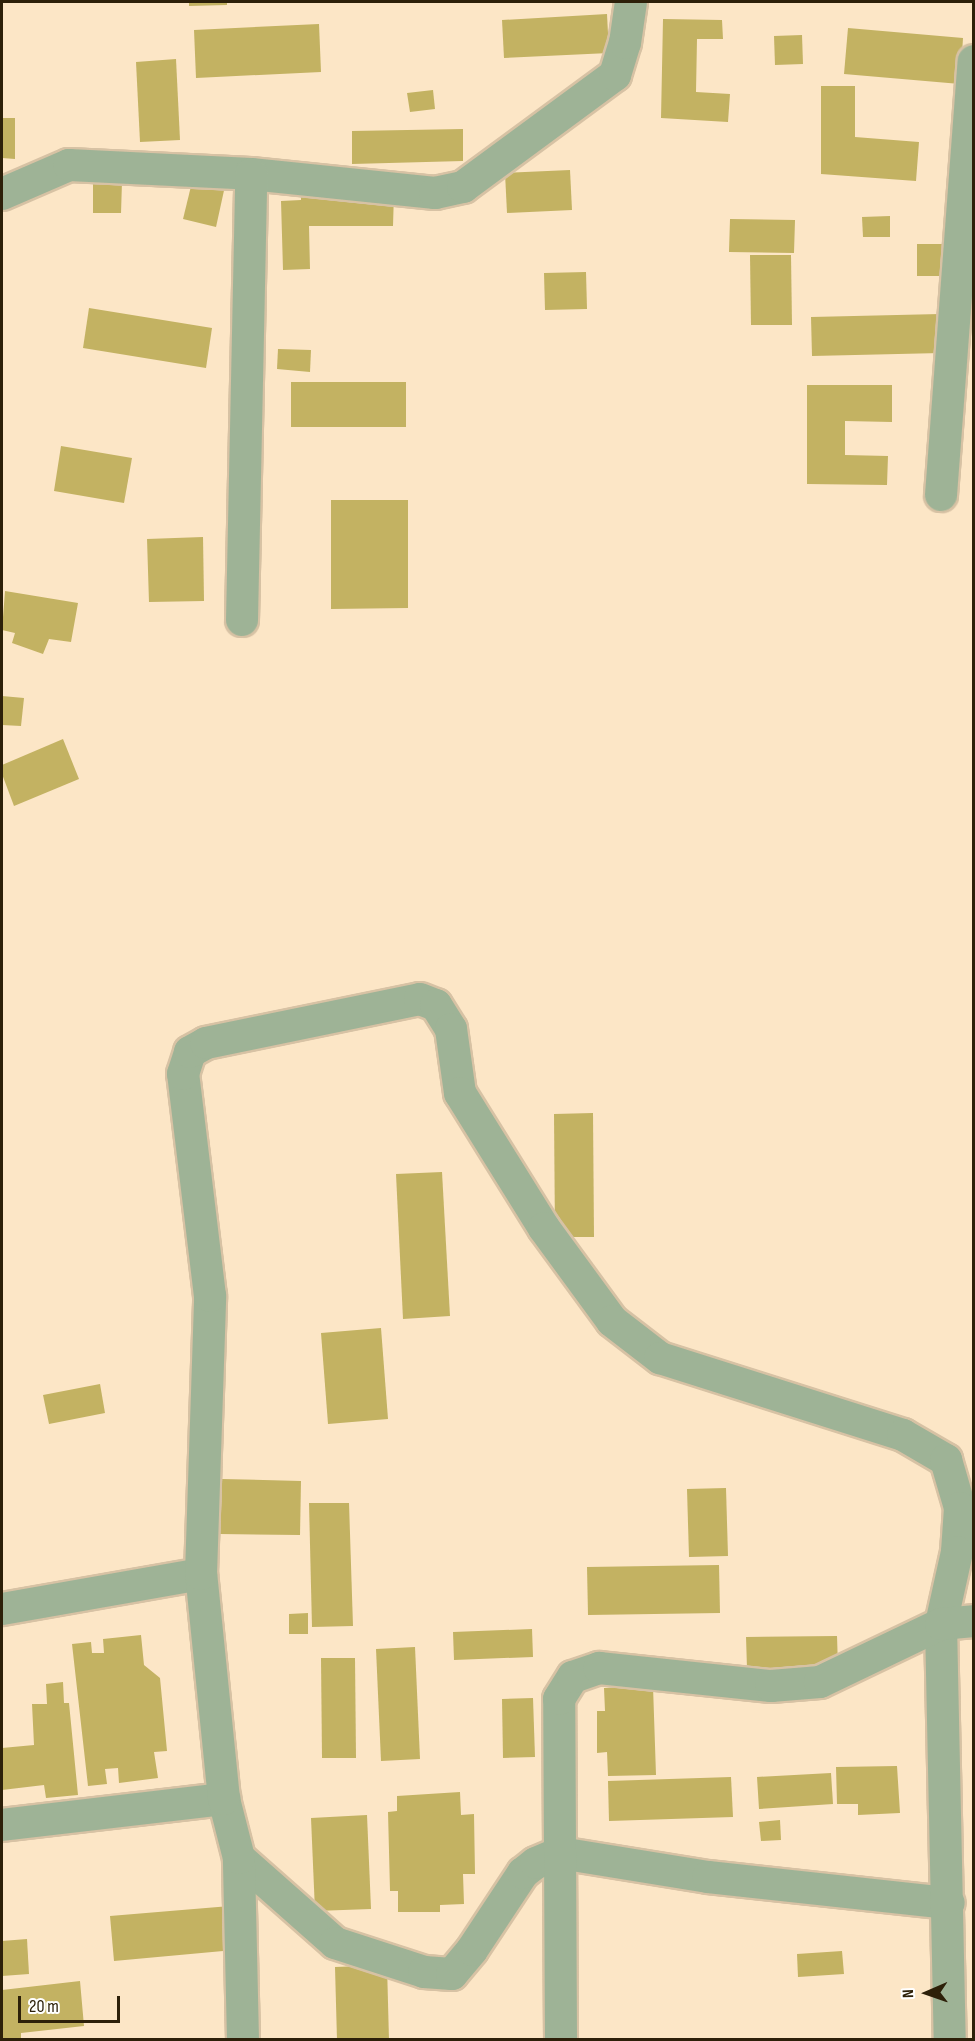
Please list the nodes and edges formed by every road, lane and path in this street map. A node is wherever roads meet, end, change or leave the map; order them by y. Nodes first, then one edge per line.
1 (631, 2) edge
2 (974, 61) edge
3 (251, 174) junction
4 (2, 194) edge
5 (968, 209) edge
6 (941, 495) dead end
7 (242, 620) dead end
8 (965, 1550) edge
9 (201, 1574) junction
10 (2, 1609) edge
11 (974, 1621) edge
12 (941, 1624) junction
13 (224, 1799) junction
14 (2, 1825) edge
15 (560, 1853) junction
16 (239, 1858) junction
17 (949, 1903) junction
18 (243, 2040) edge
19 (561, 2040) edge
20 (950, 2040) edge

1 - 3 street
2 - 5 street
3 - 4 street
3 - 7 street
5 - 6 street
8 - 9 street
8 - 12 street
9 - 10 street
9 - 13 street
11 - 12 street
12 - 15 street
12 - 17 street
13 - 14 street
13 - 16 street
15 - 16 street
15 - 17 street
15 - 19 street
16 - 18 street
17 - 20 street

